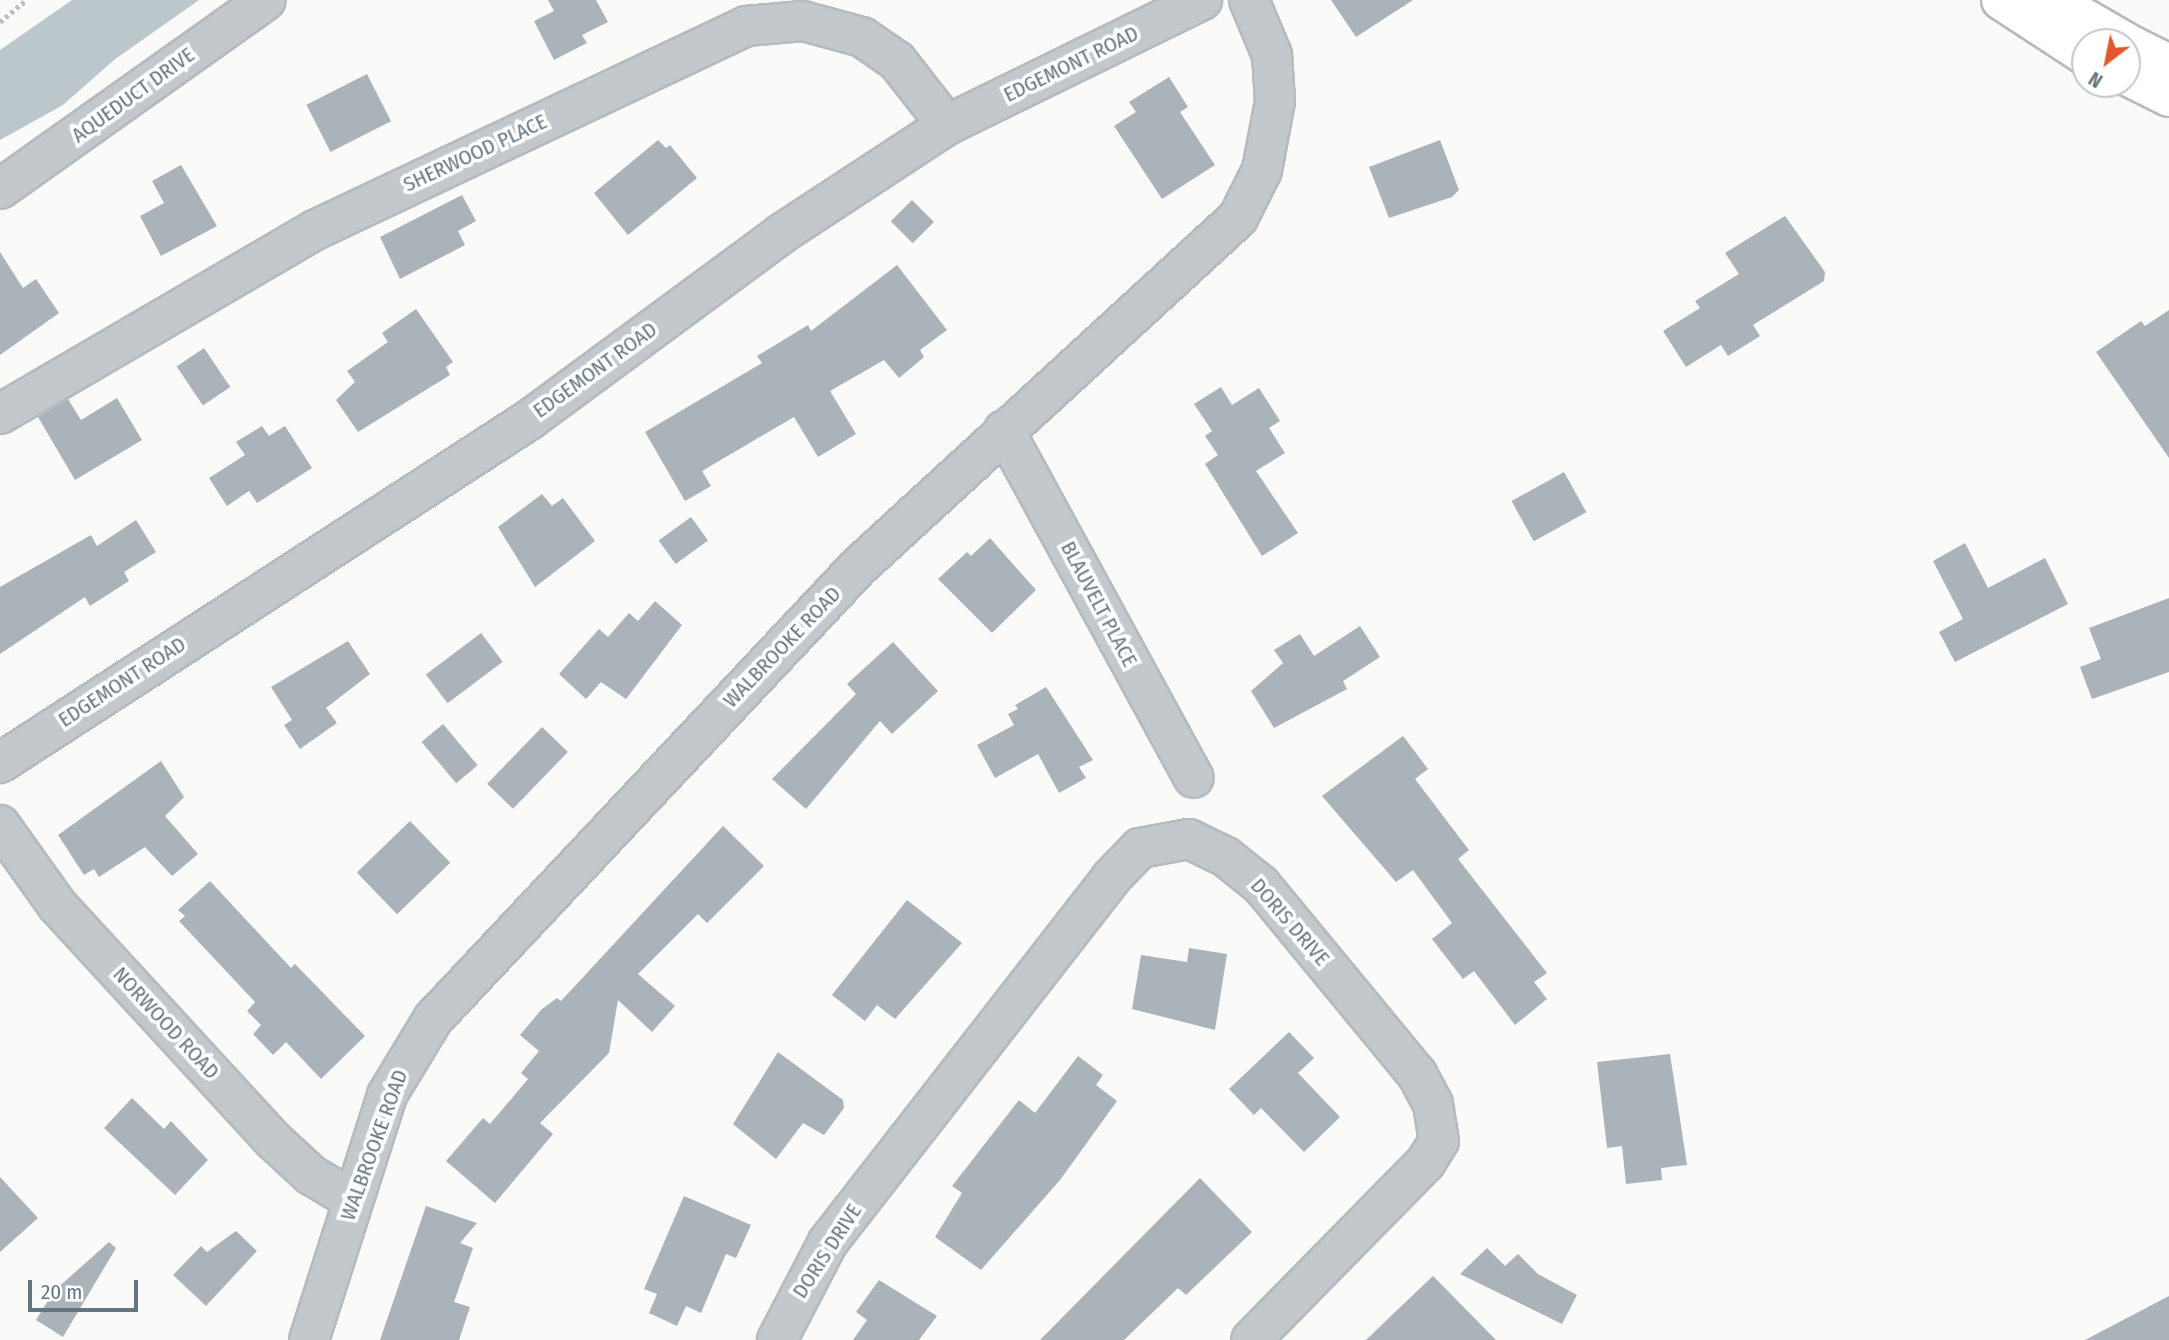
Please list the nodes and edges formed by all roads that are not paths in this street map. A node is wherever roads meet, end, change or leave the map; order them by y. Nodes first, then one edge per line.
1 (266, 0) edge
2 (1202, 0) edge
3 (1249, 0) edge
4 (2001, 0) edge
5 (2053, 0) edge
6 (744, 13) edge
7 (2102, 28) edge
8 (2071, 46) edge
9 (2141, 50) edge
10 (2169, 64) edge
11 (2141, 83) edge
12 (2169, 97) edge
13 (947, 125) junction
14 (0, 189) edge
15 (0, 414) edge
16 (1004, 430) junction
17 (0, 763) edge
18 (1194, 778) dead end
19 (0, 825) edge
20 (353, 1200) junction
21 (309, 1340) edge
22 (777, 1340) edge
23 (1251, 1340) edge

1 - 14 street, AQUEDUCT DRIVE
2 - 13 street, EDGEMONT ROAD
3 - 16 street, WALBROOKE ROAD
4 - 8 main road
5 - 7 main road
6 - 13 street, SHERWOOD PLACE
6 - 15 street, SHERWOOD PLACE
9 - 10 main road
11 - 12 main road
13 - 17 street, EDGEMONT ROAD
16 - 18 street, BLAUVELT PLACE
16 - 20 street, WALBROOKE ROAD
19 - 20 street, NORWOOD ROAD
20 - 21 street, WALBROOKE ROAD
22 - 23 street, DORIS DRIVE

